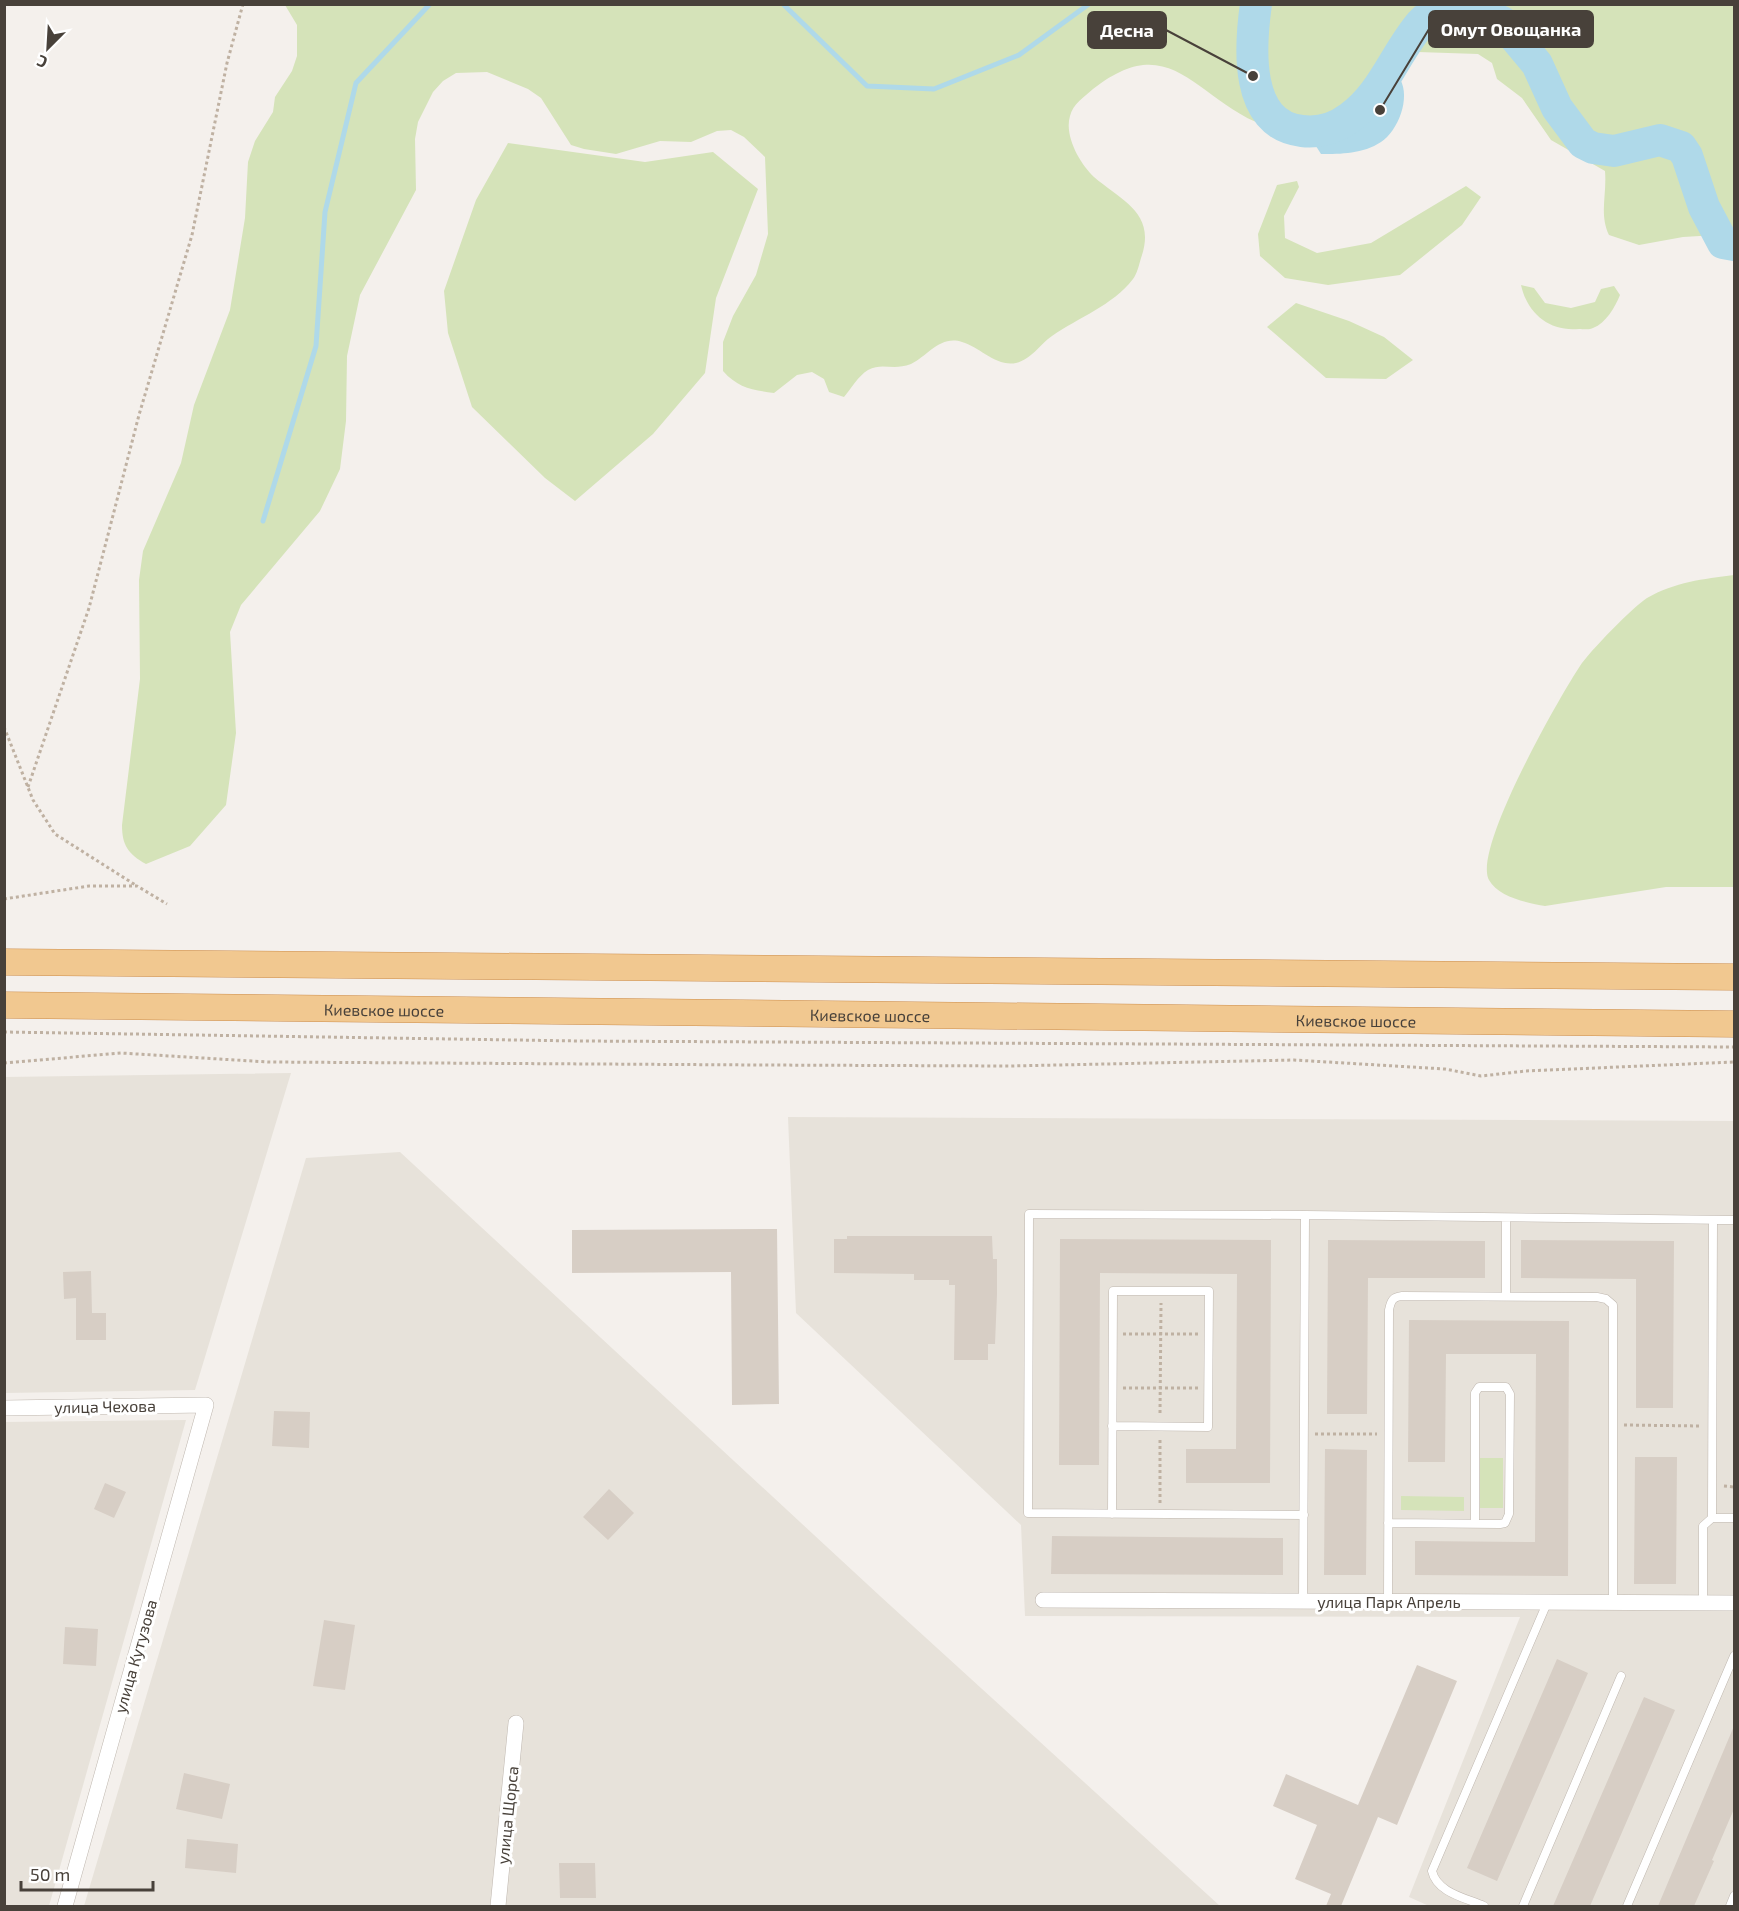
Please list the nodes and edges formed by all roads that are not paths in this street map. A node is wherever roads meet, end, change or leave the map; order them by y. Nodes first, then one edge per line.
1 (4, 962) edge
2 (1734, 977) edge
3 (4, 1005) edge
4 (1734, 1024) edge
5 (1305, 1215) junction
6 (1506, 1218) junction
7 (1713, 1220) junction
8 (1734, 1220) edge
9 (1506, 1296) junction
10 (206, 1405) joint
11 (4, 1408) edge
12 (1112, 1426) junction
13 (1112, 1514) junction
14 (1304, 1515) junction
15 (1712, 1518) junction
16 (1734, 1518) edge
17 (1388, 1523) junction
18 (1475, 1524) junction
19 (1043, 1600) dead end
20 (1304, 1600) junction
21 (1388, 1601) junction
22 (1547, 1601) junction
23 (1612, 1602) junction
24 (1703, 1603) junction
25 (1734, 1603) edge
26 (1734, 1656) edge
27 (1621, 1676) dead end
28 (516, 1723) dead end
29 (1734, 1896) edge
30 (64, 1906) edge
31 (498, 1906) edge
32 (1484, 1906) edge
33 (1523, 1906) edge
34 (1628, 1906) edge
35 (1730, 1906) edge

1 - 2 highway
3 - 4 highway, Киевское шоссе
5 - 6 lane
5 - 13 lane
5 - 14 lane
6 - 7 lane
6 - 9 lane
7 - 8 lane
7 - 15 lane
9 - 17 lane
9 - 23 lane
10 - 11 street, улица Чехова
10 - 30 street, улица Кутузова
12 - 12 lane
12 - 13 lane
13 - 14 lane
14 - 20 lane
15 - 16 lane
15 - 24 lane
17 - 18 lane
17 - 21 lane
18 - 18 lane
19 - 20 street, улица Парк Апрель
20 - 21 street, улица Парк Апрель
21 - 22 street, улица Парк Апрель
22 - 23 street, улица Парк Апрель
22 - 32 lane
23 - 24 street, улица Парк Апрель
24 - 25 street, улица Парк Апрель
26 - 34 lane
27 - 33 lane
28 - 31 street, улица Щорса
29 - 35 lane

